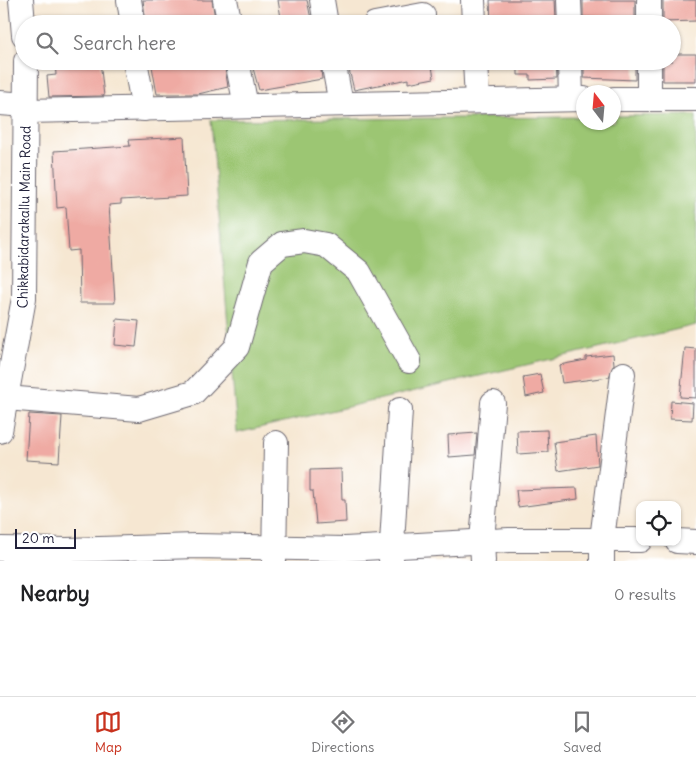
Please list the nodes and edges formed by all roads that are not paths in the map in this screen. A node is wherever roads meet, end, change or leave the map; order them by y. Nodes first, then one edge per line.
1 (21, 0) edge
2 (129, 0) edge
3 (225, 0) edge
4 (322, 0) edge
5 (473, 0) edge
6 (569, 0) edge
7 (649, 0) edge
8 (22, 15) edge
9 (132, 15) edge
10 (228, 15) edge
11 (324, 15) edge
12 (474, 15) edge
13 (570, 15) edge
14 (649, 15) edge
15 (26, 70) edge
16 (137, 70) edge
17 (239, 70) edge
18 (335, 70) edge
19 (475, 70) edge
20 (572, 70) edge
21 (649, 70) edge
22 (576, 94) edge
23 (576, 99) edge
24 (621, 99) edge
25 (650, 99) junction
26 (696, 99) edge
27 (477, 101) junction
28 (0, 103) edge
29 (341, 104) junction
30 (246, 106) junction
31 (26, 108) junction
32 (144, 108) junction
33 (409, 361) dead end
34 (623, 374) dead end
35 (6, 398) junction
36 (493, 403) dead end
37 (400, 410) dead end
38 (0, 431) edge
39 (276, 443) dead end
40 (636, 541) edge
41 (681, 541) edge
42 (696, 542) edge
43 (0, 549) edge
44 (602, 550) edge
45 (482, 551) edge
46 (151, 554) edge
47 (274, 554) edge
48 (391, 554) edge

1 - 8 street
2 - 9 street
3 - 10 street
4 - 11 street
5 - 12 street
6 - 13 street
7 - 14 street
15 - 31 street, Chikkabidarakallu Main Road
16 - 32 street
17 - 30 street
18 - 29 street
19 - 27 street
20 - 22 street
21 - 25 street
23 - 27 street
24 - 25 street
25 - 26 street
27 - 29 street
28 - 31 street
29 - 30 street
30 - 32 street
31 - 32 street
31 - 35 street, Chikkabidarakallu Main Road
33 - 35 street
34 - 44 street
35 - 38 street, Chikkabidarakallu Main Road
36 - 45 street
37 - 48 street
39 - 47 street
40 - 44 street
41 - 42 street
43 - 46 street
44 - 45 street
45 - 48 street
46 - 47 street
47 - 48 street

